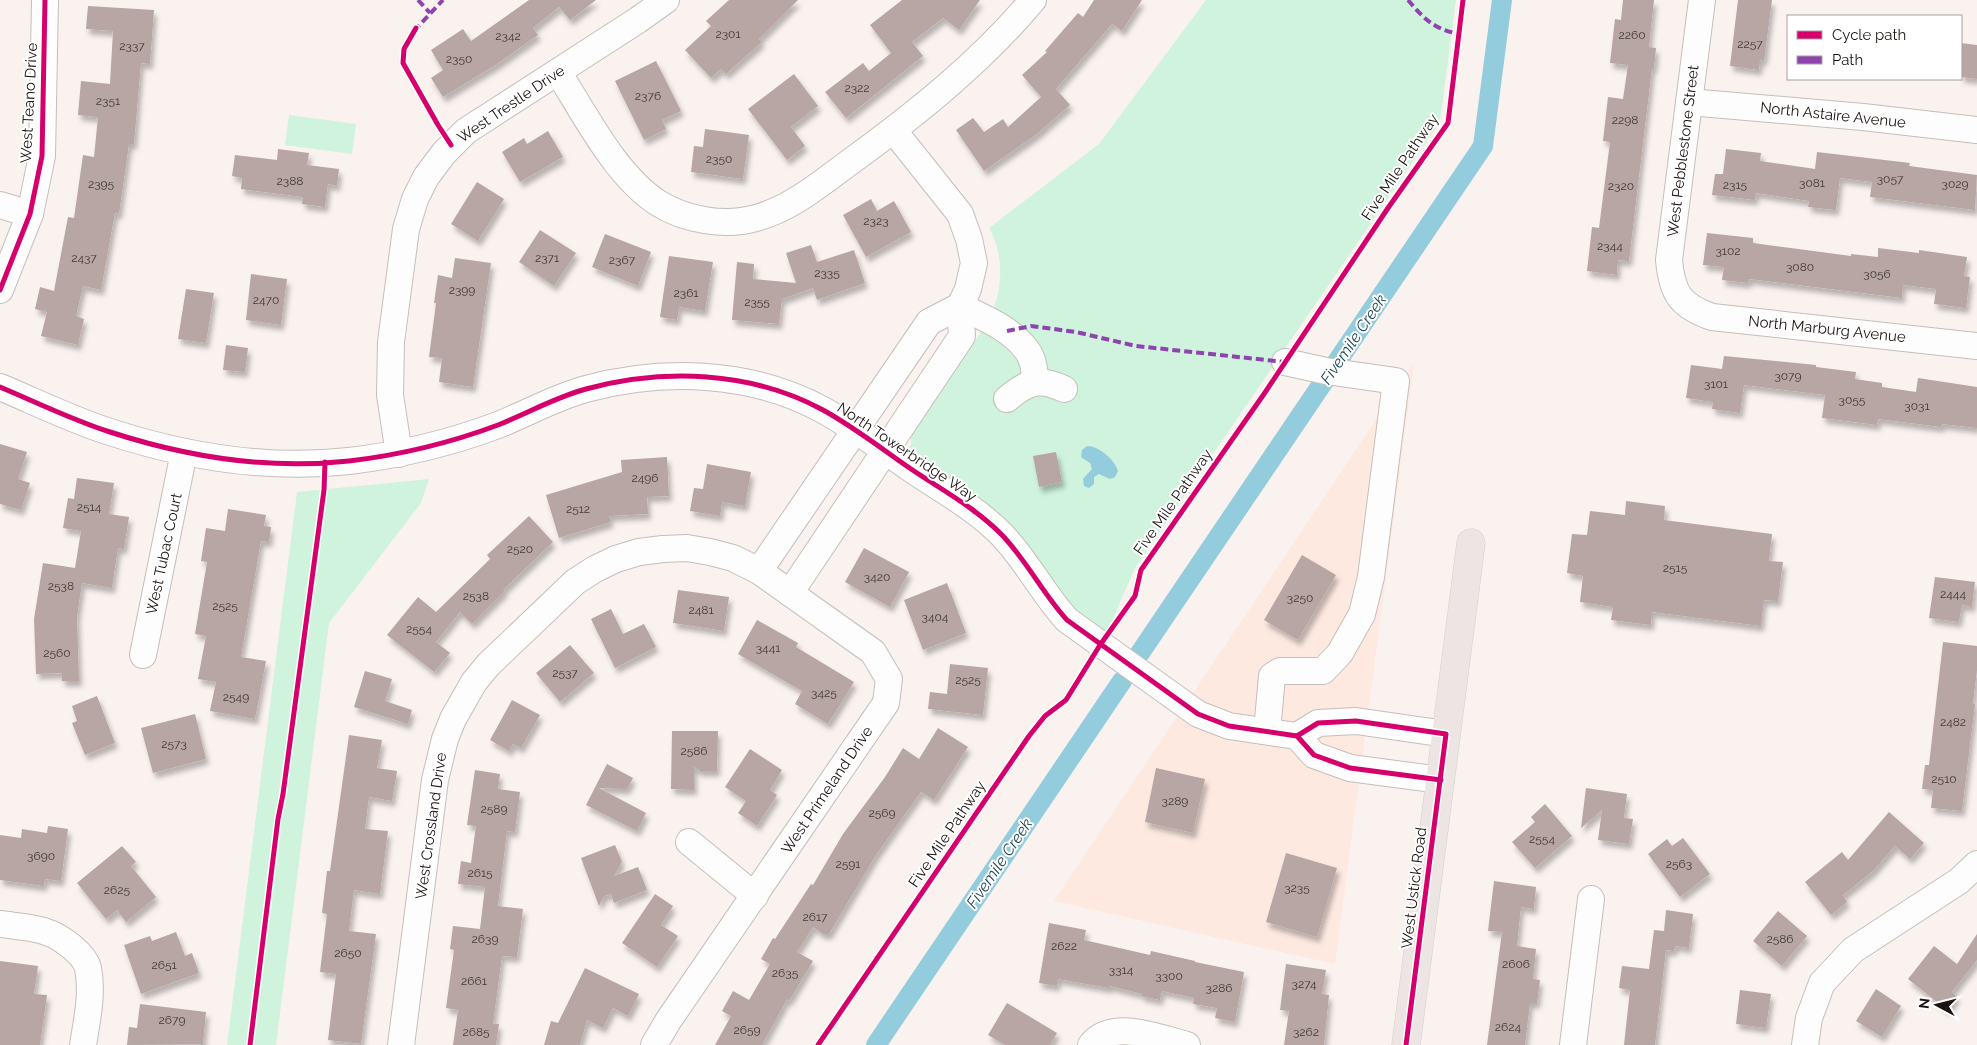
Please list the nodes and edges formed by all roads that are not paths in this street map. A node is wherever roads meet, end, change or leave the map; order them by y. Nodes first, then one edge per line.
1 (45, 0) edge
2 (666, 0) edge
3 (1033, 0) edge
4 (1702, 0) edge
5 (558, 72) junction
6 (1689, 102) junction
7 (894, 130) junction
8 (1977, 130) edge
9 (0, 205) edge
10 (30, 214) junction
11 (0, 290) edge
12 (1681, 299) joint
13 (960, 306) junction
14 (1977, 346) edge
15 (1285, 362) dead end
16 (1035, 382) junction
17 (0, 387) edge
18 (1064, 389) dead end
19 (1007, 399) dead end
20 (855, 431) junction
21 (884, 451) junction
22 (184, 452) junction
23 (399, 454) junction
24 (1471, 543) dead end
25 (759, 571) junction
26 (790, 593) junction
27 (143, 655) dead end
28 (889, 679) joint
29 (1267, 731) junction
30 (1446, 734) junction
31 (1297, 736) junction
32 (1440, 780) junction
33 (689, 842) dead end
34 (1977, 864) edge
35 (755, 896) junction
36 (1591, 898) dead end
37 (0, 924) edge
38 (1100, 1039) edge
39 (83, 1045) edge
40 (401, 1045) edge
41 (654, 1045) edge
42 (1187, 1045) edge
43 (1406, 1045) edge
44 (1573, 1045) edge
45 (1805, 1045) edge

1 - 10 street, West Teano Drive
2 - 5 street, West Trestle Drive
3 - 7 street
4 - 6 street, West Pebblestone Street
5 - 7 street
5 - 23 street, West Trestle Drive
6 - 8 street, North Astaire Avenue
6 - 12 street, West Pebblestone Street
7 - 13 street
9 - 10 street
10 - 11 street, West Teano Drive
12 - 14 street, North Marburg Avenue
13 - 16 street
13 - 20 street
13 - 21 street
15 - 29 street
16 - 18 street
16 - 19 street
17 - 22 street, North Towerbridge Way
20 - 21 street, North Towerbridge Way
20 - 23 street, North Towerbridge Way
20 - 25 street
21 - 26 street
21 - 29 street, North Towerbridge Way
22 - 23 street, North Towerbridge Way
22 - 27 street, West Tubac Court
24 - 30 main road, West Ustick Road
25 - 26 street, West Crossland Drive
25 - 40 street, West Crossland Drive
26 - 28 street, West Crossland Drive
28 - 35 street, West Primeland Drive
29 - 31 street, North Towerbridge Way
30 - 31 street
30 - 32 main road, West Ustick Road
31 - 32 street
32 - 43 main road, West Ustick Road
33 - 35 street
34 - 45 street
35 - 41 street, West Primeland Drive
36 - 44 street
37 - 39 street
38 - 42 street

